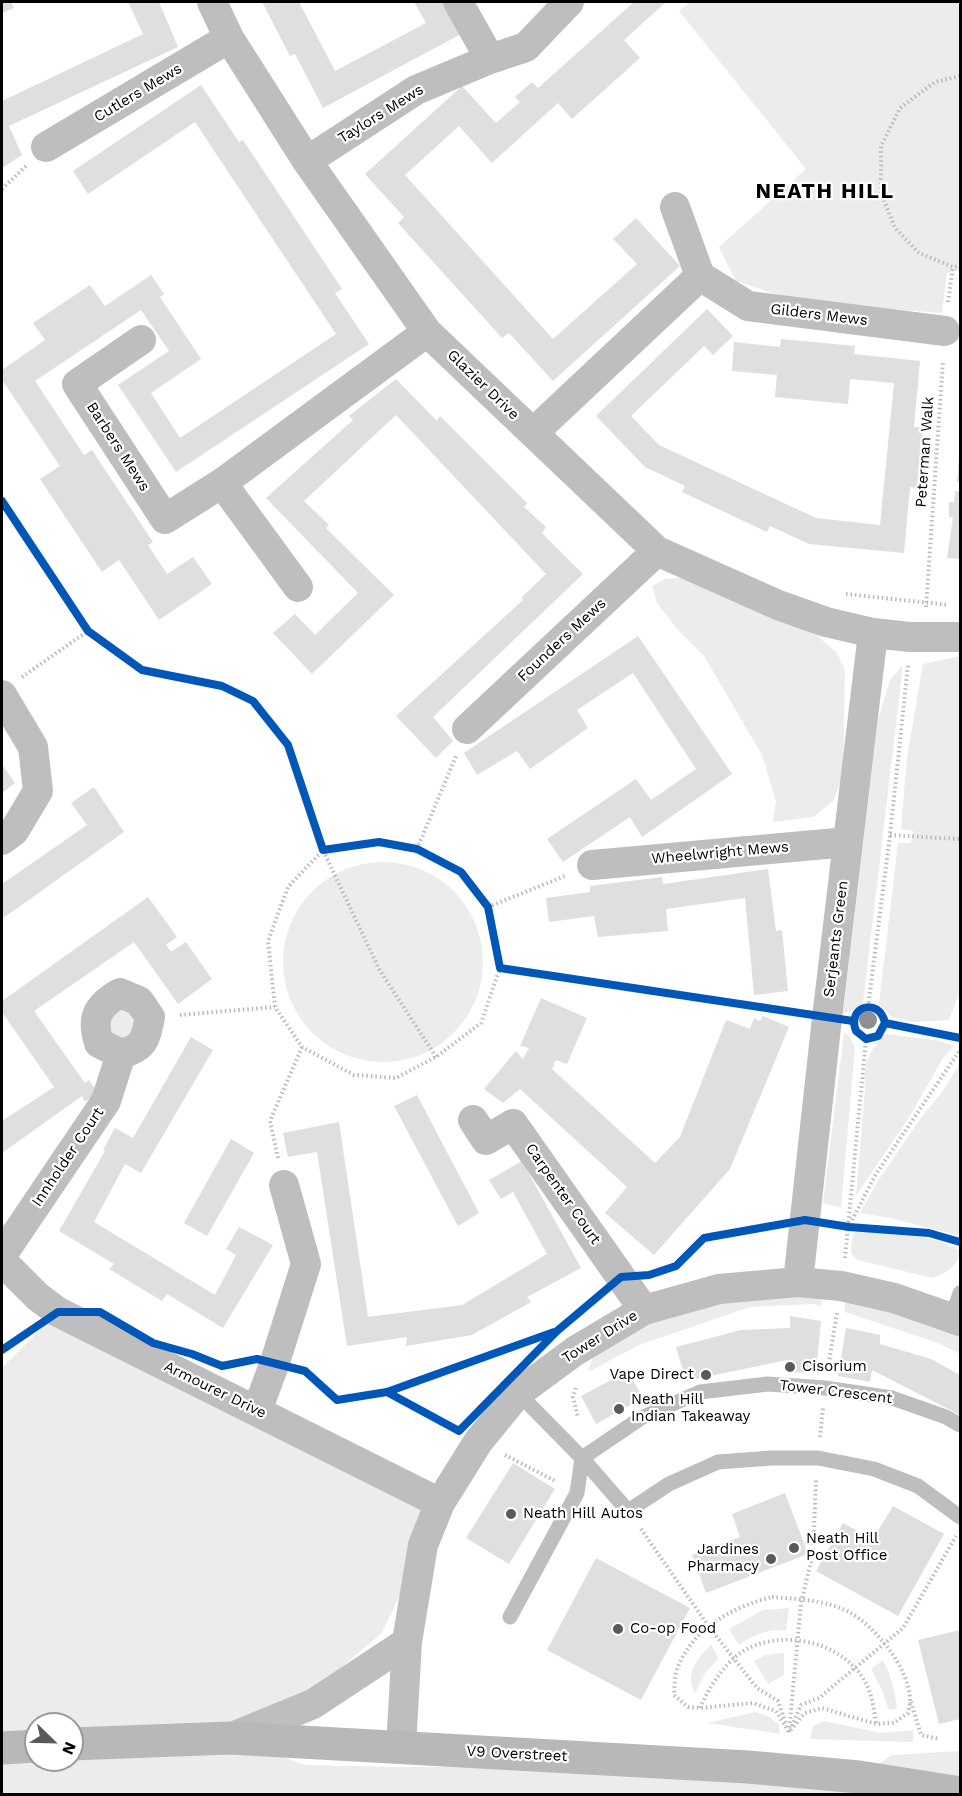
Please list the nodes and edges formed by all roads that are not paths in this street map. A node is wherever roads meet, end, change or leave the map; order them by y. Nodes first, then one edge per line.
1 (212, 2) edge
2 (458, 2) edge
3 (569, 2) edge
4 (229, 38) junction
5 (490, 59) junction
6 (46, 147) dead end
7 (307, 161) junction
8 (675, 207) dead end
9 (700, 276) junction
10 (945, 331) road end
11 (427, 332) junction
12 (141, 340) dead end
13 (533, 433) junction
14 (222, 483) junction
15 (657, 551) junction
16 (298, 587) dead end
17 (873, 633) junction
18 (960, 637) edge
19 (11, 686) edge
20 (467, 729) road end
21 (2, 840) edge
22 (848, 842) junction
23 (592, 865) road end
24 (121, 1054) junction
25 (473, 1120) dead end
26 (284, 1185) road end
27 (2, 1255) edge
28 (2, 1261) edge
29 (798, 1282) junction
30 (644, 1310) junction
31 (958, 1310) edge
32 (518, 1393) junction
33 (256, 1411) junction
34 (960, 1425) edge
35 (582, 1458) junction
36 (440, 1503) junction
37 (960, 1524) edge
38 (510, 1617) dead end
39 (407, 1642) junction
40 (230, 1738) junction
41 (84, 1744) edge
42 (24, 1747) edge
43 (401, 1747) junction
44 (2, 1748) edge
45 (960, 1792) edge

1 - 4 street, Glazier Drive
2 - 5 street
3 - 5 street, Taylors Mews
4 - 6 street, Cutlers Mews
4 - 7 street, Glazier Drive
5 - 7 street, Taylors Mews
7 - 11 street, Glazier Drive
8 - 9 street
9 - 10 street, Gilders Mews
9 - 13 street
11 - 13 street, Glazier Drive
11 - 14 street, Barbers Mews
12 - 14 street, Barbers Mews
13 - 15 street, Glazier Drive
14 - 16 street
15 - 17 street, Glazier Drive
15 - 20 street, Founders Mews
17 - 18 street, Glazier Drive
17 - 22 street, Serjeants Green
19 - 21 street
22 - 23 street, Wheelwright Mews
22 - 29 street, Serjeants Green
24 - 24 street
24 - 27 street, Innholder Court
25 - 30 street, Carpenter Court
26 - 33 street
28 - 33 street, Armourer Drive
29 - 30 street, Tower Drive
29 - 31 street, Tower Drive
30 - 32 street, Tower Drive
32 - 35 lane
32 - 36 street, Tower Drive
33 - 36 street, Armourer Drive
34 - 35 lane, Tower Crescent
35 - 37 lane
35 - 38 lane
36 - 39 street, Tower Drive
39 - 40 street
39 - 43 street, Tower Drive
40 - 41 street, V9 Overstreet
40 - 43 street, V9 Overstreet
42 - 44 street
43 - 45 street, V9 Overstreet

